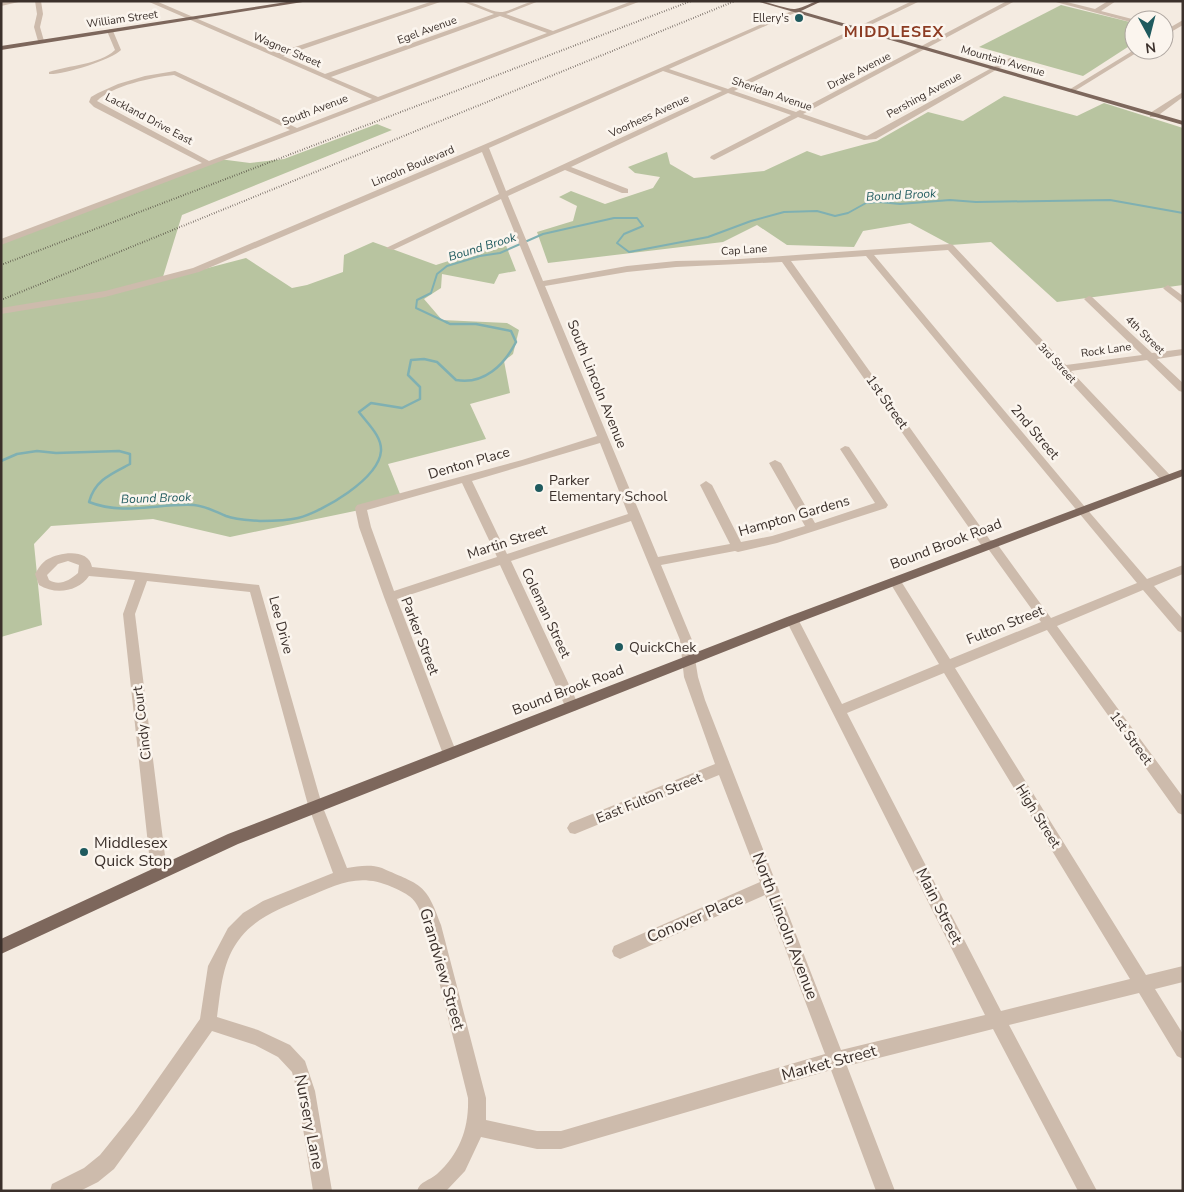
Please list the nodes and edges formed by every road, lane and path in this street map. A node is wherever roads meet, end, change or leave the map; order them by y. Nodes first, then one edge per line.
1 (20, 1) edge
2 (38, 1) edge
3 (168, 1) edge
4 (306, 1) edge
5 (440, 1) edge
6 (464, 1) edge
7 (536, 1) edge
8 (638, 1) edge
9 (759, 1) edge
10 (819, 1) edge
11 (916, 1) edge
12 (1012, 1) edge
13 (1055, 1) edge
14 (1113, 1) edge
15 (153, 2) edge
16 (1, 4) edge
17 (262, 4) edge
18 (1096, 11) junction
19 (796, 12) junction
20 (499, 14) junction
21 (1124, 18) edge
22 (189, 19) junction
23 (858, 30) junction
24 (110, 31) junction
25 (552, 33) junction
26 (41, 41) junction
27 (1, 48) edge
28 (924, 49) junction
29 (276, 56) junction
30 (1012, 59) dead end
31 (1124, 59) edge
32 (663, 69) junction
33 (995, 69) junction
34 (51, 73) dead end
35 (324, 77) junction
36 (728, 91) junction
37 (1071, 91) junction
38 (1183, 94) edge
39 (377, 99) junction
40 (795, 114) junction
41 (1153, 114) junction
42 (1183, 123) edge
43 (296, 130) junction
44 (873, 137) joint
45 (484, 148) junction
46 (714, 158) dead end
47 (208, 163) junction
48 (565, 167) junction
49 (625, 190) dead end
50 (504, 196) junction
51 (1, 242) edge
52 (950, 247) joint
53 (390, 248) dead end
54 (868, 252) junction
55 (785, 259) junction
56 (540, 284) junction
57 (1168, 288) dead end
58 (1089, 299) dead end
59 (1183, 301) edge
60 (1, 311) edge
61 (1183, 352) edge
62 (1149, 356) junction
63 (1062, 369) junction
64 (1183, 389) edge
65 (602, 438) junction
66 (845, 448) dead end
67 (775, 463) dead end
68 (1183, 472) edge
69 (1166, 478) junction
70 (466, 480) junction
71 (706, 485) dead end
72 (1081, 510) junction
73 (634, 516) junction
74 (364, 527) joint
75 (812, 528) junction
76 (990, 545) junction
77 (738, 548) junction
78 (505, 559) junction
79 (653, 562) junction
80 (1183, 569) edge
81 (86, 571) dead end
82 (143, 576) junction
83 (895, 581) junction
84 (1144, 584) junction
85 (390, 598) junction
86 (792, 620) junction
87 (1049, 624) junction
88 (1183, 628) edge
89 (689, 660) junction
90 (947, 666) junction
91 (572, 706) junction
92 (840, 710) junction
93 (450, 754) junction
94 (723, 767) junction
95 (316, 805) junction
96 (1183, 809) edge
97 (575, 828) dead end
98 (159, 872) junction
99 (342, 876) junction
100 (770, 886) junction
101 (1, 947) edge
102 (620, 951) dead end
103 (1183, 974) edge
104 (1141, 984) junction
105 (996, 1020) junction
106 (208, 1022) junction
107 (1183, 1050) edge
108 (836, 1060) junction
109 (476, 1127) junction
110 (59, 1191) edge
111 (323, 1191) edge
112 (426, 1191) edge
113 (886, 1191) edge
114 (1088, 1191) edge

1 - 16 street
2 - 26 street
3 - 15 street
4 - 17 main road, William Street
5 - 29 street
6 - 20 street
7 - 20 street, Egel Avenue
8 - 25 street, South Avenue
9 - 19 main road, Mountain Avenue
10 - 19 main road, Lincoln Boulevard
11 - 23 street, Voorhees Avenue
12 - 28 street, Drake Avenue
13 - 18 street
14 - 18 street
15 - 22 street, Wagner Street
17 - 22 main road, William Street
18 - 21 street
19 - 23 main road, Mountain Avenue
19 - 32 street, Lincoln Boulevard
20 - 25 street
20 - 35 street, Egel Avenue
22 - 24 main road, William Street
22 - 29 street, Wagner Street
23 - 28 main road, Mountain Avenue
23 - 36 street, Voorhees Avenue
24 - 26 main road, William Street
24 - 34 street
25 - 39 street, South Avenue
26 - 27 main road, William Street
28 - 33 main road, Mountain Avenue
28 - 40 street, Drake Avenue
29 - 35 street, Wagner Street
30 - 33 street, Pershing Avenue
31 - 37 street
32 - 36 street, Sheridan Avenue
32 - 45 street, Lincoln Boulevard
33 - 37 main road, Mountain Avenue
33 - 44 street, Pershing Avenue
35 - 39 street, Wagner Street
36 - 40 street, Sheridan Avenue
36 - 48 street, Voorhees Avenue
37 - 41 main road, Mountain Avenue
38 - 41 street
39 - 43 street, South Avenue
40 - 44 street, Sheridan Avenue
40 - 46 street, Drake Avenue
41 - 42 main road, Mountain Avenue
43 - 47 street, South Avenue
43 - 47 street, Lackland Drive East
45 - 50 street, South Lincoln Avenue
45 - 60 street, Lincoln Boulevard
47 - 51 street, South Avenue
48 - 49 street
48 - 50 street, Voorhees Avenue
50 - 53 street, Voorhees Avenue
50 - 56 street, South Lincoln Avenue
52 - 54 street, Cap Lane
52 - 63 street, 3rd Street
54 - 55 street, Cap Lane
54 - 72 street, 2nd Street
55 - 56 street, Cap Lane
55 - 76 street, 1st Street
56 - 65 street, South Lincoln Avenue
57 - 59 street
58 - 62 street, 4th Street
61 - 62 street, Rock Lane
62 - 63 street, Rock Lane
62 - 64 street, 4th Street
63 - 69 street, 3rd Street
65 - 70 street, Denton Place
65 - 73 street, South Lincoln Avenue
66 - 75 street, Hampton Gardens
67 - 75 street
68 - 69 main road, Bound Brook Road
69 - 72 main road, Bound Brook Road
70 - 74 street, Denton Place
70 - 78 street, Coleman Street
71 - 77 street
72 - 76 main road, Bound Brook Road
72 - 84 street, 2nd Street
73 - 78 street, Martin Street
73 - 79 street, South Lincoln Avenue
74 - 85 street, Parker Street
75 - 77 street, Hampton Gardens
76 - 83 main road, Bound Brook Road
76 - 87 street, 1st Street
77 - 79 street, Hampton Gardens
78 - 85 street, Martin Street
78 - 91 street, Coleman Street
79 - 89 street, South Lincoln Avenue
80 - 84 street, Fulton Street
81 - 82 street, Lee Drive
82 - 95 street, Lee Drive
82 - 98 street, Cindy Court
83 - 86 main road, Bound Brook Road
83 - 90 street, High Street
84 - 87 street, Fulton Street
84 - 88 street, 2nd Street
85 - 93 street, Parker Street
86 - 89 main road, Bound Brook Road
86 - 92 street, Main Street
87 - 90 street, Fulton Street
87 - 96 street, 1st Street
89 - 91 main road, Bound Brook Road
89 - 94 street, North Lincoln Avenue
90 - 92 street, Fulton Street
90 - 104 street, High Street
91 - 93 main road, Bound Brook Road
92 - 105 street, Main Street
93 - 95 main road, Bound Brook Road
94 - 97 street, East Fulton Street
94 - 100 street, North Lincoln Avenue
95 - 98 main road, Bound Brook Road
95 - 99 street
98 - 101 main road, Bound Brook Road
99 - 106 street, Grandview Street
99 - 109 street, Grandview Street
100 - 102 street, Conover Place
100 - 108 street, North Lincoln Avenue
103 - 104 street, Market Street
104 - 105 street, Market Street
104 - 107 street, High Street
105 - 108 street, Market Street
105 - 114 street, Main Street
106 - 110 street, Grandview Street
106 - 111 street, Nursery Lane
108 - 109 street, Market Street
108 - 113 street, North Lincoln Avenue
109 - 112 street, Grandview Street

